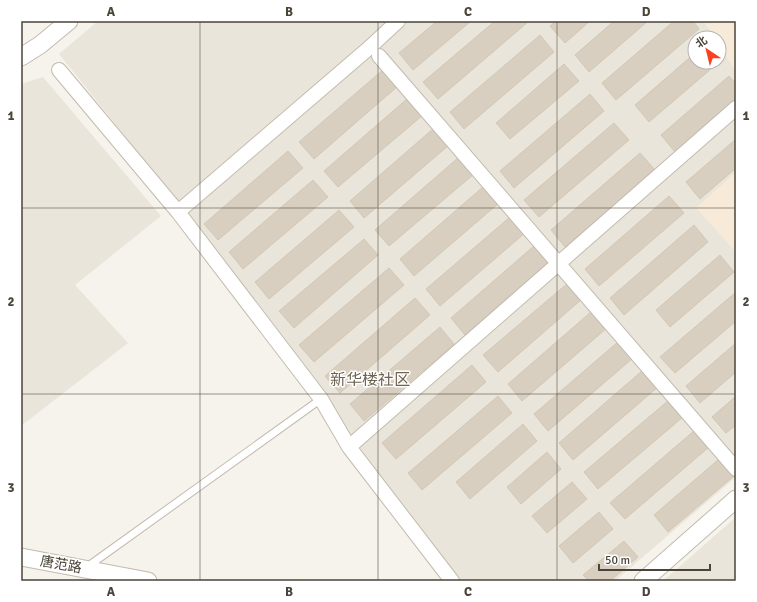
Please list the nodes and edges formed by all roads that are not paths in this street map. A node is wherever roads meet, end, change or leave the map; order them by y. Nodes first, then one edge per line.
1 (69, 21) edge
2 (398, 21) edge
3 (379, 56) dead end
4 (21, 57) edge
5 (59, 70) dead end
6 (736, 108) edge
7 (178, 212) junction
8 (558, 263) junction
9 (321, 399) junction
10 (349, 447) junction
11 (736, 469) edge
12 (736, 499) edge
13 (21, 557) edge
14 (84, 568) junction
15 (148, 581) edge
16 (452, 581) edge
17 (643, 581) edge

1 - 4 street
2 - 7 street
3 - 8 street
5 - 7 street
6 - 8 street
7 - 9 street
8 - 10 street
8 - 11 street
9 - 10 street
9 - 14 lane
10 - 16 street
12 - 17 street
13 - 14 street, 唐范路
14 - 15 street, 唐范路

